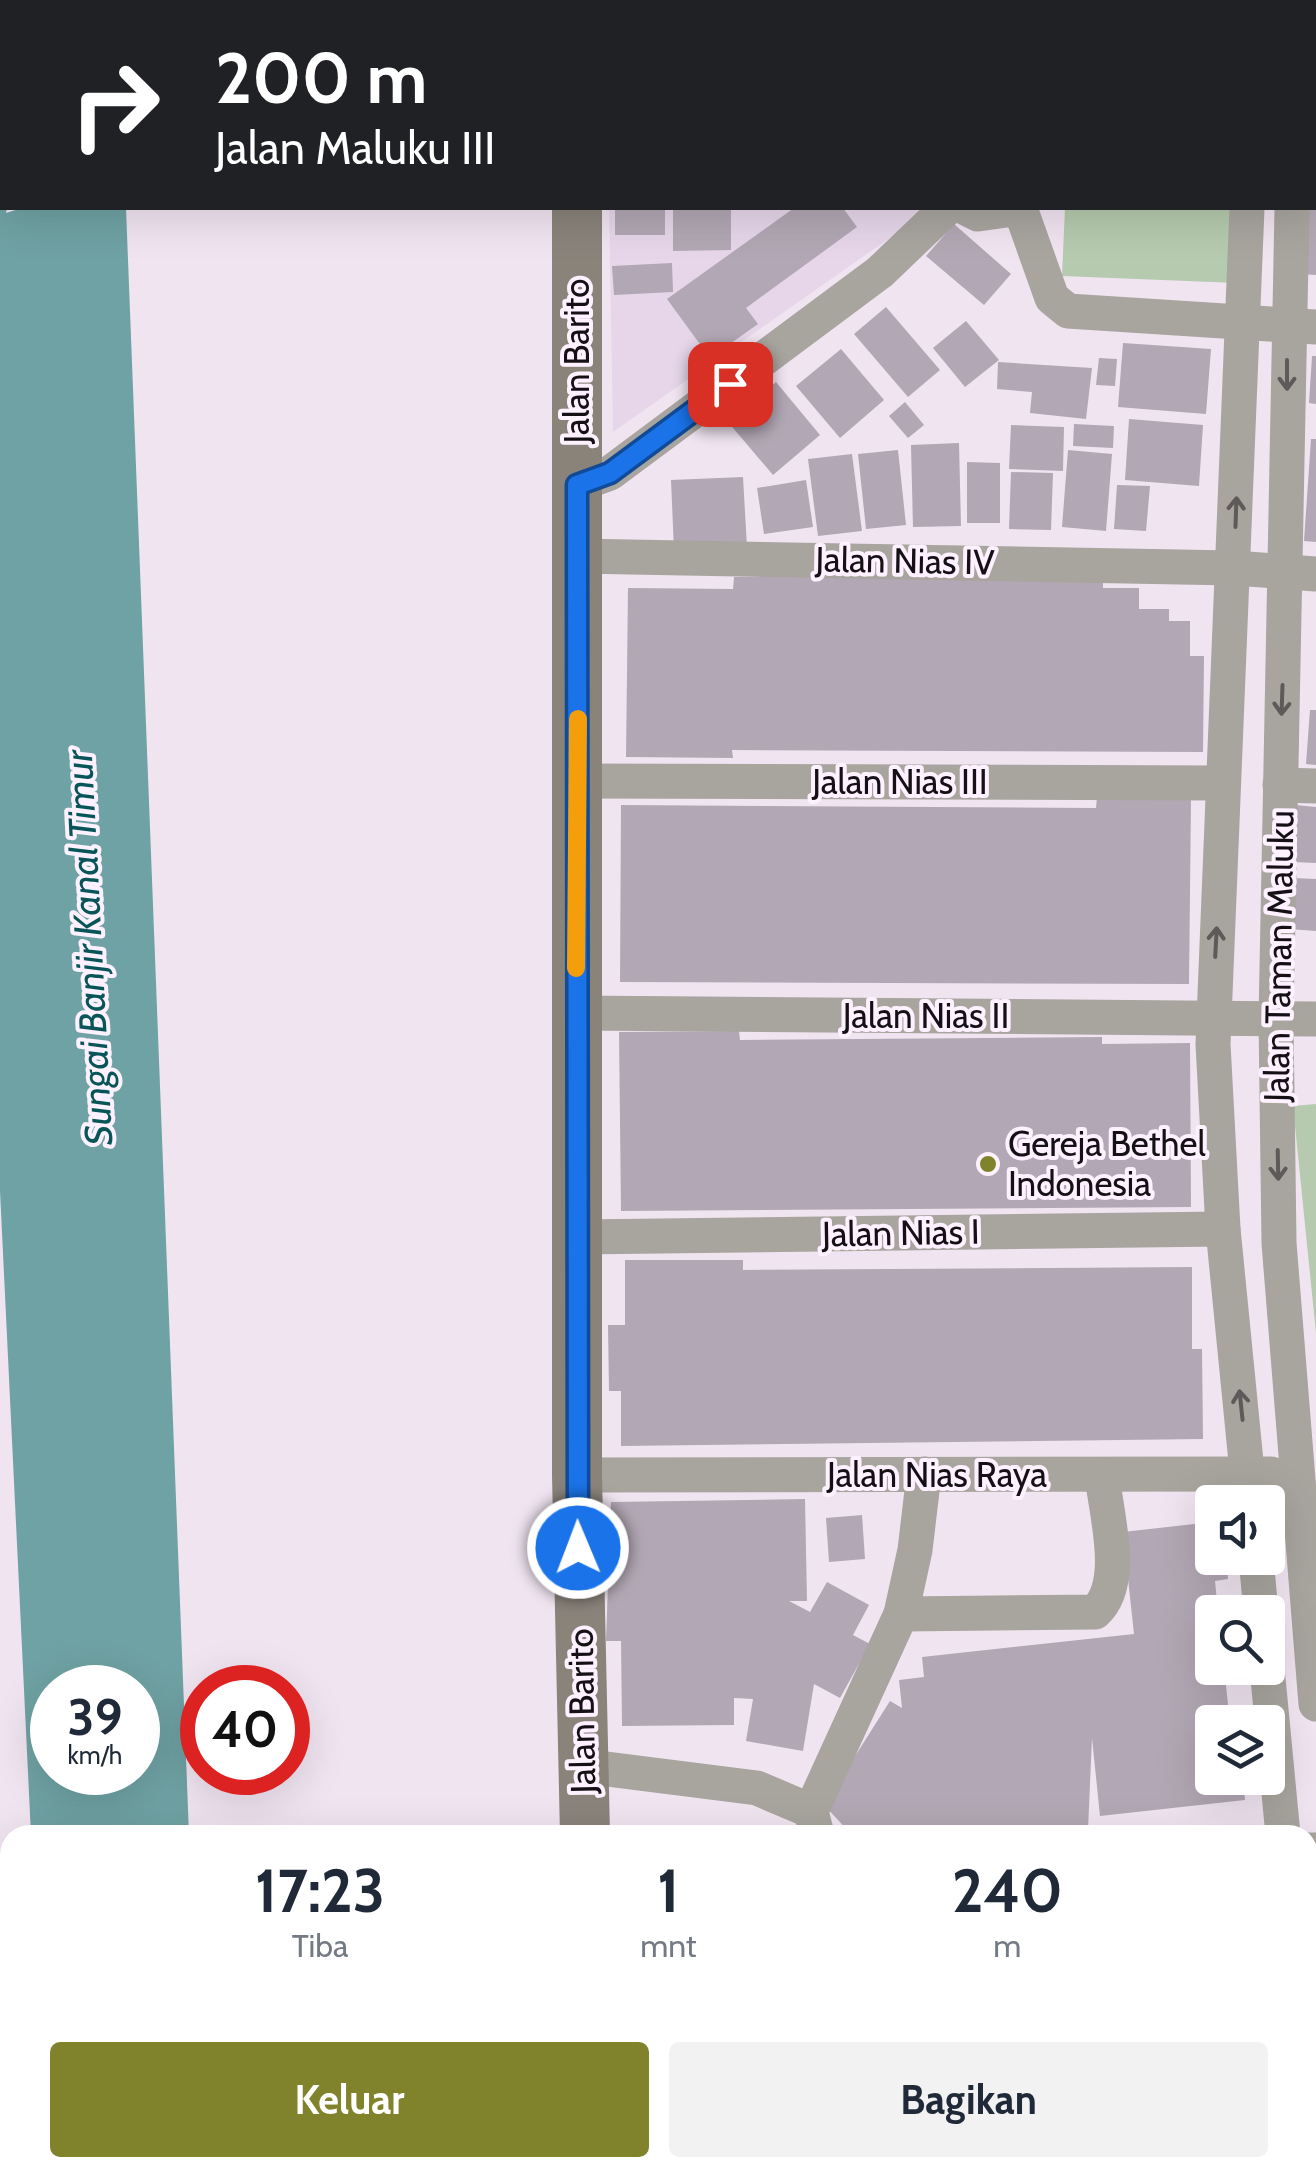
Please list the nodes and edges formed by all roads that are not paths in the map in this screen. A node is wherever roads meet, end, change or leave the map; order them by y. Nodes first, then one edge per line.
1 (577, 210) edge
2 (945, 210) edge
3 (970, 210) edge
4 (1006, 210) edge
5 (1021, 210) edge
6 (1247, 210) edge
7 (1292, 210) edge
8 (1241, 325) junction
9 (1302, 327) edge
10 (577, 485) junction
11 (577, 556) junction
12 (1234, 568) junction
13 (1301, 573) edge
14 (578, 781) junction
15 (1223, 784) junction
16 (1280, 785) junction
17 (1316, 786) edge
18 (576, 1012) junction
19 (1213, 1018) junction
20 (1276, 1019) junction
21 (1316, 1019) edge
22 (1223, 1229) junction
23 (578, 1237) junction
24 (1297, 1473) junction
25 (924, 1474) junction
26 (1102, 1474) junction
27 (576, 1475) junction
28 (1218, 1485) edge
29 (1249, 1485) edge
30 (1259, 1485) edge
31 (901, 1614) junction
32 (1269, 1685) edge
33 (1316, 1704) edge
34 (583, 1766) junction
35 (814, 1823) edge
36 (585, 1825) edge
37 (1282, 1825) edge

1 - 10 street, Jalan Barito
2 - 10 street
3 - 4 street
5 - 8 street
6 - 8 street, Jalan Taman Maluku
7 - 9 street, Jalan Taman Maluku
8 - 9 street
12 -> 8 street, Jalan Taman Maluku
9 -> 13 street, Jalan Taman Maluku
10 - 11 street, Jalan Barito
11 - 12 street, Jalan Nias IV
11 - 14 street, Jalan Barito
12 - 13 street, Jalan Nias IV
12 - 15 street, Jalan Taman Maluku
13 -> 16 street, Jalan Taman Maluku
14 - 15 street, Jalan Nias III
14 - 18 street, Jalan Barito
19 -> 15 street, Jalan Taman Maluku
16 - 17 street
16 - 20 street, Jalan Taman Maluku
18 - 19 street, Jalan Nias II
18 - 23 street, Jalan Barito
19 - 20 street, Jalan Nias II
19 - 22 street, Jalan Taman Maluku
20 - 21 street, Jalan Nias II
20 -> 24 street, Jalan Taman Maluku
22 - 23 street, Jalan Nias I
29 -> 22 street, Jalan Taman Maluku
23 - 27 street, Jalan Barito
24 - 30 street, Jalan Nias Raya
24 - 33 street, Jalan Taman Maluku
25 - 26 street, Jalan Nias Raya
25 - 27 street, Jalan Nias Raya
25 - 31 street
26 - 28 street, Jalan Nias Raya
26 - 31 street
27 - 34 street, Jalan Barito
31 - 35 street
32 - 37 street
34 - 35 street
34 - 36 street, Jalan Barito

